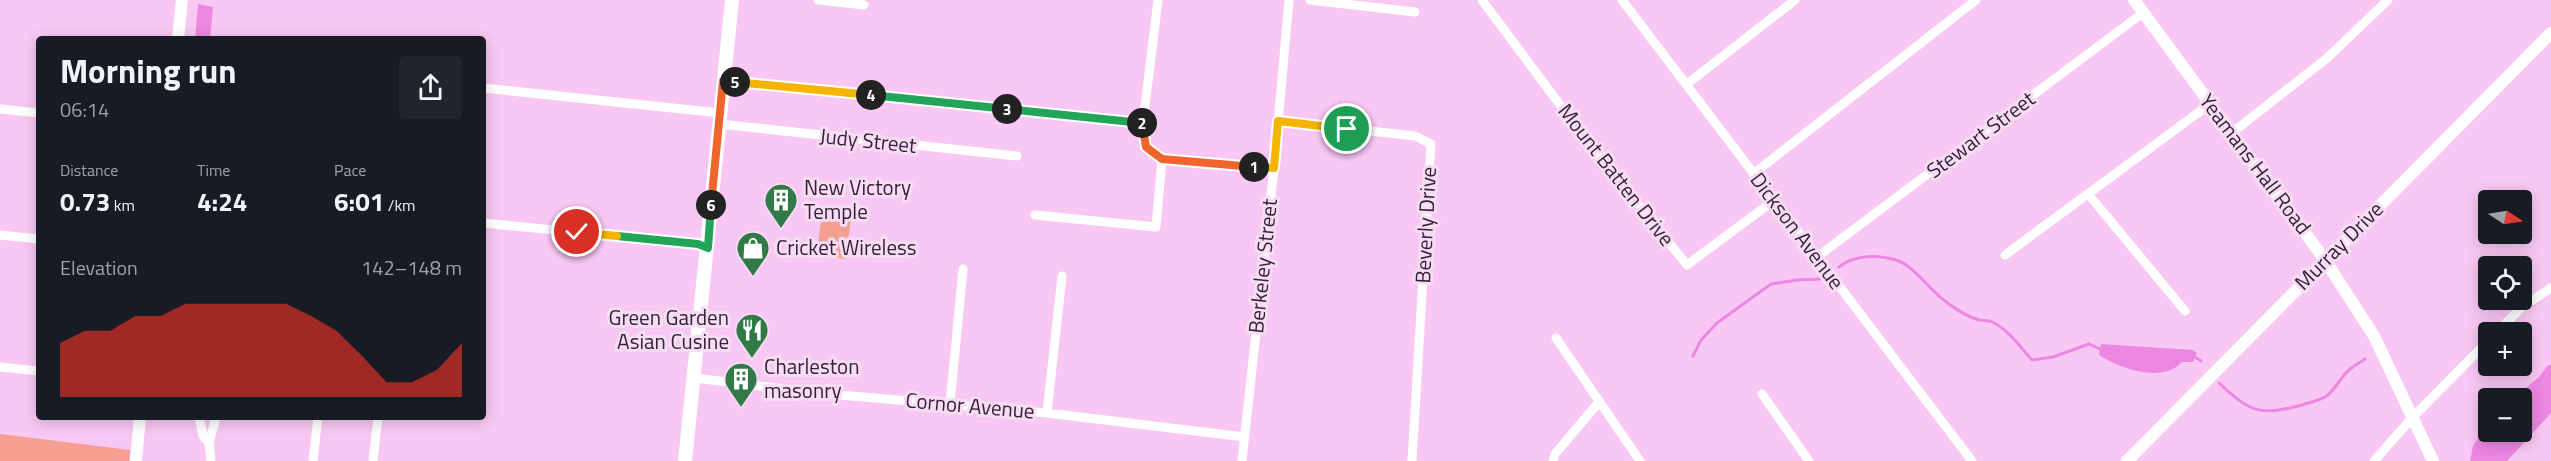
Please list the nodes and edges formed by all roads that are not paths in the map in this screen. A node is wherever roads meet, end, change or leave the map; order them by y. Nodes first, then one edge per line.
1 (182, 0) edge
2 (732, 0) edge
3 (818, 0) edge
4 (1158, 0) edge
5 (1289, 0) edge
6 (1310, 0) edge
7 (1482, 0) edge
8 (1622, 0) edge
9 (1794, 0) edge
10 (1976, 0) edge
11 (2388, 0) edge
12 (2139, 4) edge
13 (864, 5) dead end
14 (1415, 12) dead end
15 (2551, 33) edge
16 (178, 36) edge
17 (723, 81) junction
18 (1687, 84) junction
19 (486, 88) edge
20 (2210, 104) junction
21 (0, 109) edge
22 (36, 113) edge
23 (719, 119) junction
24 (1278, 121) junction
25 (1143, 123) junction
26 (2233, 132) junction
27 (1017, 156) dead end
28 (1162, 159) junction
29 (1274, 168) junction
30 (1753, 174) junction
31 (2089, 195) junction
32 (1773, 201) junction
33 (1035, 215) dead end
34 (486, 223) edge
35 (0, 235) edge
36 (36, 239) edge
37 (708, 248) junction
38 (2006, 255) dead end
39 (1817, 257) junction
40 (2325, 260) junction
41 (963, 269) dead end
42 (1062, 276) dead end
43 (2551, 288) edge
44 (2185, 311) dead end
45 (2507, 322) edge
46 (1556, 338) dead end
47 (2478, 351) edge
48 (0, 367) edge
49 (36, 371) edge
50 (695, 378) junction
51 (1762, 394) dead end
52 (1599, 402) junction
53 (950, 404) junction
54 (1047, 413) junction
55 (2412, 418) junction
56 (140, 420) edge
57 (200, 420) edge
58 (215, 420) edge
59 (318, 420) edge
60 (378, 420) edge
61 (1245, 437) junction
62 (209, 444) junction
63 (136, 461) edge
64 (211, 461) edge
65 (313, 461) edge
66 (373, 461) edge
67 (685, 461) edge
68 (1242, 461) edge
69 (1412, 461) edge
70 (1553, 461) edge
71 (1640, 461) edge
72 (1809, 461) edge
73 (1972, 461) edge
74 (2127, 461) edge
75 (2374, 461) edge
76 (2433, 461) edge

1 - 16 street
2 - 17 main road
3 - 13 street
4 - 25 street
5 - 24 street, Berkeley Street
6 - 14 street
7 - 32 street, Mount Batten Drive
8 - 18 street, Dickson Avenue
9 - 18 street
10 - 30 street
11 - 26 street
12 - 20 street, Yeamans Hall Road
12 - 39 street, Stewart Street
15 - 40 street, Murray Drive
17 - 23 main road
17 - 25 street
18 - 30 street, Dickson Avenue
19 - 23 street, Judy Street
20 - 26 street, Yeamans Hall Road
20 - 31 street
21 - 22 street
23 - 27 street, Judy Street
23 - 37 main road
24 - 29 street, Berkeley Street
24 - 69 street, Beverly Drive
25 - 28 street
26 - 40 street, Yeamans Hall Road
28 - 29 street
28 - 33 street
29 - 61 street, Berkeley Street
30 - 32 street, Dickson Avenue
31 - 38 street
31 - 44 street
32 - 39 street, Dickson Avenue
34 - 37 street
35 - 36 street
37 - 50 main road
39 - 73 street, Dickson Avenue
40 - 55 street, Yeamans Hall Road
40 - 74 street, Murray Drive
41 - 53 street
42 - 54 street
43 - 45 street
46 - 52 street
47 - 55 street
48 - 49 street
50 - 53 street, Cornor Avenue
50 - 67 main road
51 - 72 street
52 - 70 street
52 - 71 street
53 - 54 street, Cornor Avenue
54 - 61 street, Cornor Avenue
55 - 75 street
55 - 76 street, Yeamans Hall Road
56 - 63 street
57 - 62 street
58 - 62 street
59 - 65 street
60 - 66 street
61 - 68 street, Berkeley Street
62 - 64 street

